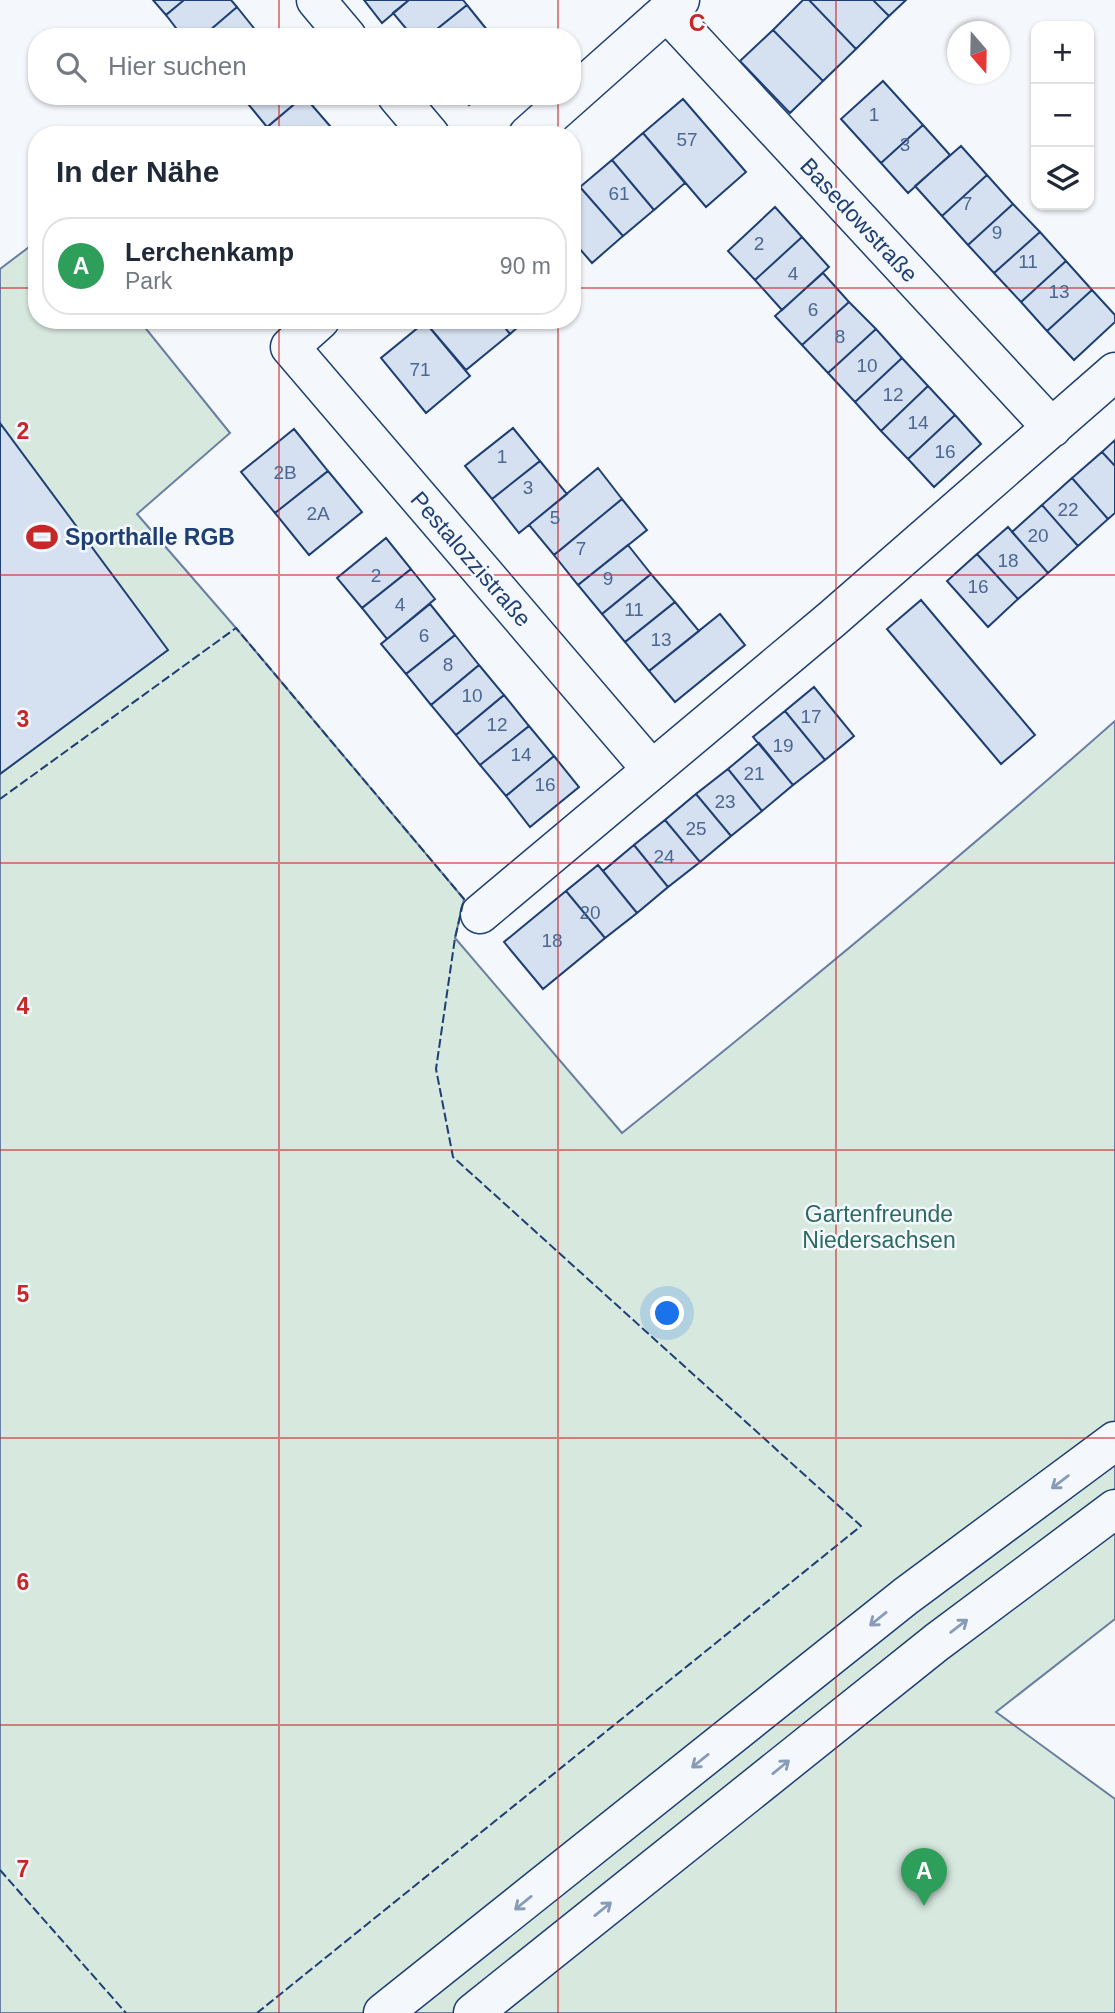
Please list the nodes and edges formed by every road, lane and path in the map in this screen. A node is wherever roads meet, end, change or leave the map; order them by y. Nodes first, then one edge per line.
1 (316, 0) edge
2 (673, 6) edge
3 (339, 28) edge
4 (581, 88) edge
5 (405, 105) edge
6 (562, 105) edge
7 (422, 126) edge
8 (538, 126) edge
9 (310, 329) edge
10 (1115, 372) edge
11 (1052, 428) junction
12 (652, 770) junction
13 (480, 914) dead end
14 (1115, 1441) edge
15 (1115, 1508) edge
16 (383, 2013) edge
17 (473, 2013) edge

1 - 3 main road
2 - 4 main road
2 - 11 main road, Basedowstraße
5 - 7 main road
6 - 8 main road
9 - 12 main road, Pestalozzistraße
10 - 11 main road
11 - 12 main road
12 - 13 main road
14 -> 16 main road
17 -> 15 main road

